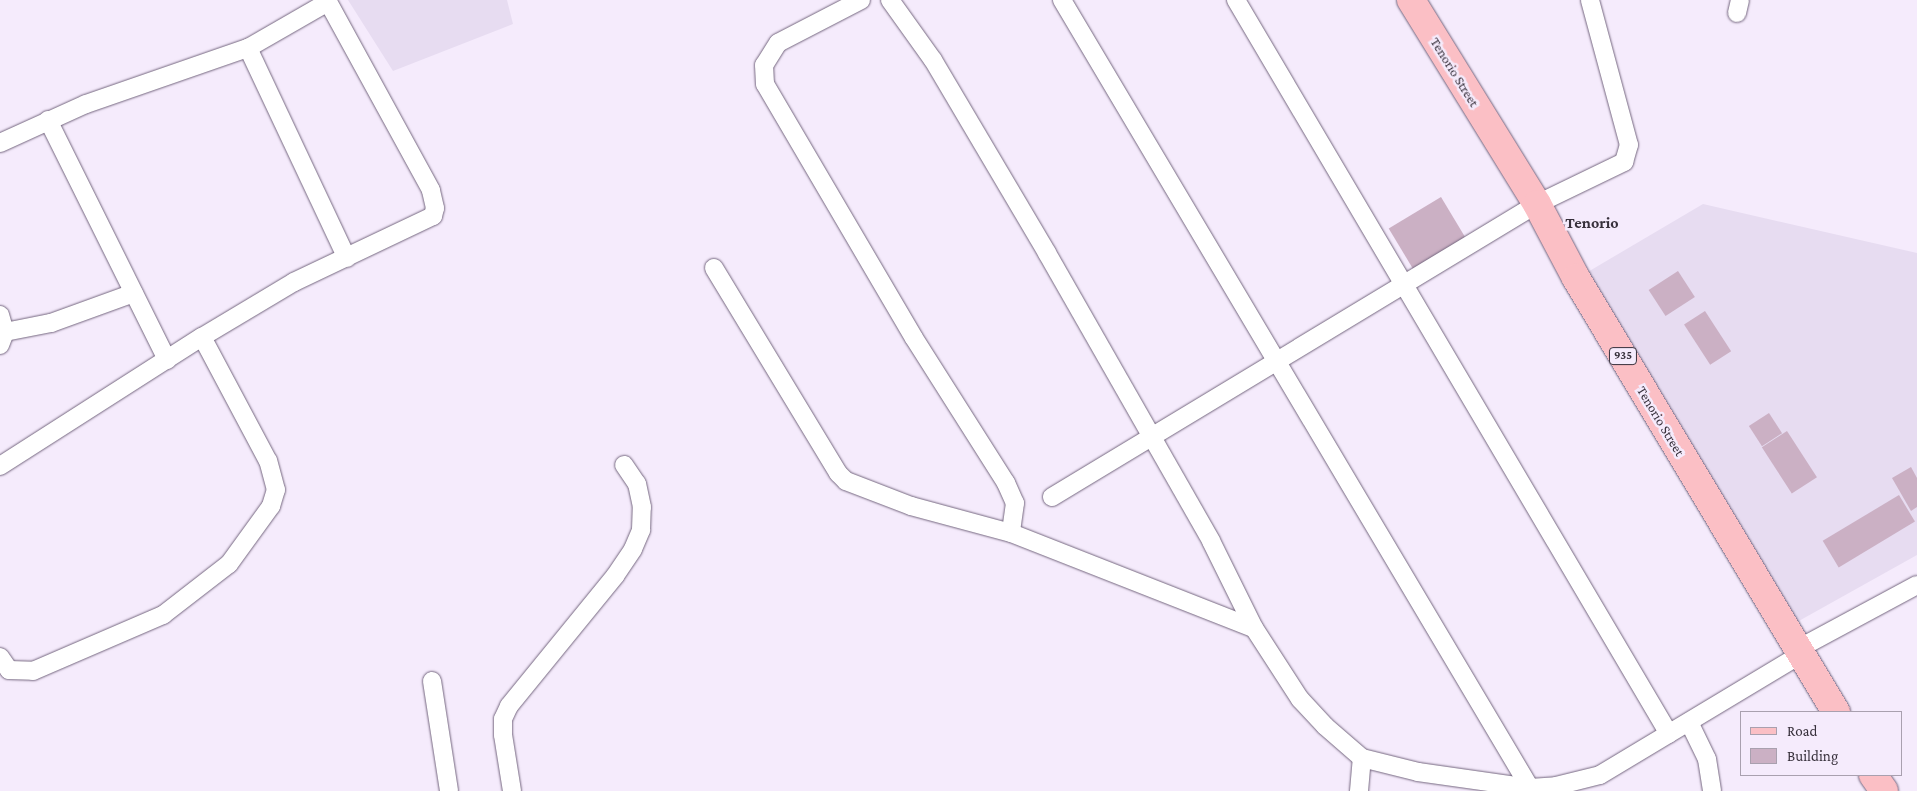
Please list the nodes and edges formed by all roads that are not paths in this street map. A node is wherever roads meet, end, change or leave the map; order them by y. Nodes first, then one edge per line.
1 (861, 0) edge
2 (890, 0) edge
3 (1062, 0) edge
4 (1236, 0) edge
5 (1411, 0) edge
6 (1590, 0) edge
7 (328, 1) edge
8 (248, 48) junction
9 (48, 120) junction
10 (0, 143) edge
11 (1537, 204) junction
12 (346, 258) junction
13 (714, 268) dead end
14 (1404, 287) junction
15 (134, 293) junction
16 (0, 315) edge
17 (202, 337) junction
18 (3, 338) edge
19 (166, 360) junction
20 (1276, 360) junction
21 (1153, 437) junction
22 (624, 465) dead end
23 (0, 466) edge
24 (1052, 498) dead end
25 (1011, 533) junction
26 (1917, 585) edge
27 (1254, 628) junction
28 (1800, 652) junction
29 (0, 657) edge
30 (432, 681) dead end
31 (1835, 711) edge
32 (1689, 722) junction
33 (1669, 734) junction
34 (1362, 758) junction
35 (1874, 776) edge
36 (1530, 788) junction
37 (449, 791) edge
38 (512, 791) edge
39 (1359, 791) edge
40 (1712, 791) edge
41 (1884, 791) edge

1 - 25 street
2 - 21 street
3 - 20 street
4 - 14 street
5 - 11 main road, Tenorio Street / 935
6 - 11 street
7 - 8 street
7 - 12 street
8 - 9 street
8 - 12 street
9 - 10 street
9 - 15 street
11 - 14 street
11 - 28 main road, Tenorio Street / 935
12 - 17 street
13 - 25 street
14 - 20 street
14 - 33 street
15 - 18 street
15 - 19 street
16 - 18 street
17 - 19 street
17 - 29 street
19 - 23 street
20 - 21 street
20 - 36 street
21 - 24 street
21 - 27 street
22 - 38 street
25 - 27 street
26 - 28 street
27 - 34 street
28 - 31 main road, Tenorio Street / 935
28 - 32 street
30 - 37 street
32 - 33 street
32 - 40 street
33 - 36 street
34 - 36 street
34 - 39 street
35 - 41 main road

